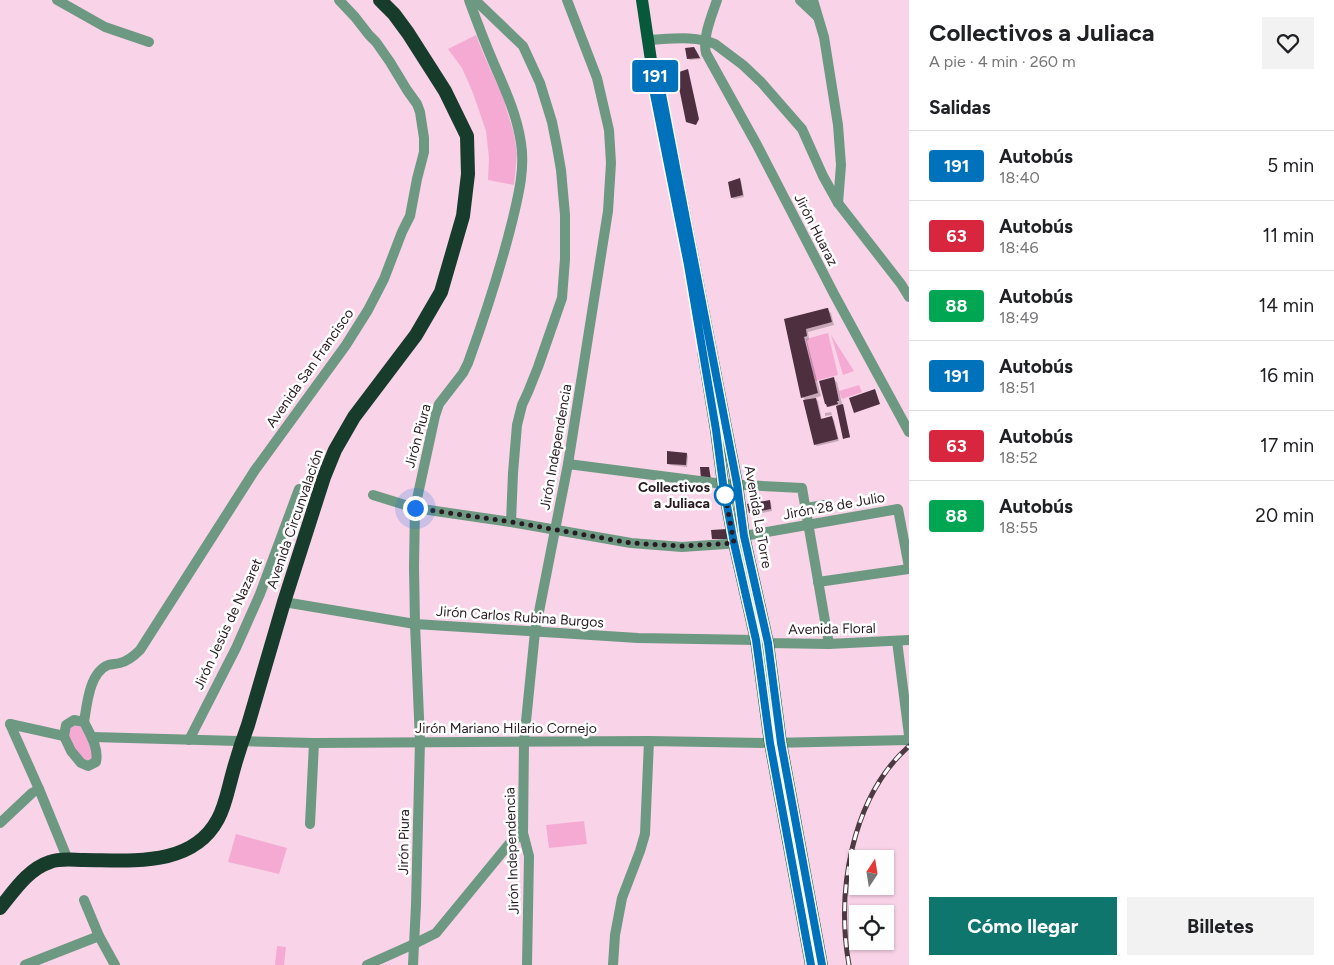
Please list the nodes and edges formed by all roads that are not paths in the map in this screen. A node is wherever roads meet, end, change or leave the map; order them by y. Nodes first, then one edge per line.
1 (57, 0) edge
2 (339, 0) edge
3 (380, 0) edge
4 (469, 0) edge
5 (476, 0) edge
6 (566, 0) edge
7 (642, 0) edge
8 (717, 0) edge
9 (800, 0) edge
10 (813, 0) edge
11 (817, 16) junction
12 (648, 40) junction
13 (705, 40) junction
14 (149, 42) dead end
15 (654, 75) junction
16 (838, 203) junction
17 (909, 297) edge
18 (909, 432) edge
19 (568, 464) junction
20 (723, 484) junction
21 (737, 484) junction
22 (299, 489) dead end
23 (373, 495) dead end
24 (824, 505) dead end
25 (415, 508) junction
26 (806, 508) junction
27 (512, 522) junction
28 (808, 525) junction
29 (555, 530) junction
30 (741, 540) junction
31 (907, 544) edge
32 (909, 568) edge
33 (818, 582) junction
34 (284, 602) junction
35 (415, 624) junction
36 (535, 632) junction
37 (909, 640) edge
38 (762, 641) junction
39 (897, 641) junction
40 (829, 644) junction
41 (84, 722) junction
42 (909, 735) edge
43 (64, 736) junction
44 (92, 737) junction
45 (189, 740) junction
46 (909, 740) edge
47 (242, 741) junction
48 (420, 741) junction
49 (524, 741) junction
50 (649, 741) junction
51 (314, 743) junction
52 (775, 743) junction
53 (39, 789) junction
54 (0, 823) edge
55 (310, 824) dead end
56 (523, 832) junction
57 (68, 860) junction
58 (84, 900) dead end
59 (0, 908) edge
60 (99, 936) junction
61 (414, 944) junction
62 (25, 965) edge
63 (114, 965) edge
64 (368, 965) edge
65 (413, 965) edge
66 (527, 965) edge
67 (613, 965) edge
68 (811, 965) edge
69 (822, 965) edge

1 - 14 street
2 - 41 street, Avenida San Francisco
3 - 34 highway, Avenida Circunvalación
4 - 25 street, Jirón Piura
5 - 27 street
6 - 19 street, Jirón Independencia
7 - 12 main road, Avenida La Torre
8 - 13 street
9 - 11 street
10 - 11 street
11 - 16 street
12 - 13 street
12 - 15 main road, Avenida La Torre
13 - 16 street
13 - 18 street, Jirón Huaraz
15 - 20 main road, Avenida La Torre
15 - 21 main road, Avenida La Torre
16 - 17 street
19 - 20 street
19 - 29 street, Jirón Independencia
20 - 21 street
20 - 30 main road, Avenida La Torre
21 - 26 street
21 - 30 main road, Avenida La Torre
22 - 45 street, Jirón Jesús de Nazaret
23 - 25 street, Jirón 28 de Julio
24 - 26 street
25 - 27 street, Jirón 28 de Julio
25 - 35 street, Jirón Piura
26 - 28 street
27 - 29 street, Jirón 28 de Julio
28 - 30 street, Jirón 28 de Julio
28 - 31 street, Jirón 28 de Julio
28 - 33 street
29 - 30 street, Jirón 28 de Julio
29 - 36 street, Jirón Independencia
30 - 38 main road, Avenida La Torre
31 - 32 street
32 - 33 street
33 - 40 street
34 - 35 street, Jirón Carlos Rubina Burgos
34 - 47 highway, Avenida Circunvalación
35 - 36 street, Jirón Carlos Rubina Burgos
35 - 48 street, Jirón Piura
36 - 38 street, Jirón Carlos Rubina Burgos
36 - 49 street, Jirón Independencia
37 - 39 street, Avenida Floral
38 - 40 street, Avenida Floral
38 - 52 main road, Avenida La Torre
39 - 40 street, Avenida Floral
39 - 42 street
41 - 43 street
41 - 44 street
43 - 44 street
43 - 53 street
44 - 45 street, Jirón Mariano Hilario Cornejo
45 - 47 street, Jirón Mariano Hilario Cornejo
46 - 52 street, Jirón Mariano Hilario Cornejo
47 - 51 street, Jirón Mariano Hilario Cornejo
47 - 57 highway, Avenida Circunvalación
48 - 49 street, Jirón Mariano Hilario Cornejo
48 - 51 street, Jirón Mariano Hilario Cornejo
48 - 61 street, Jirón Piura
49 - 50 street, Jirón Mariano Hilario Cornejo
49 - 56 street, Jirón Independencia
50 - 52 street, Jirón Mariano Hilario Cornejo
50 - 67 street
51 - 55 street
52 - 68 main road, Avenida La Torre
52 - 69 main road, Avenida La Torre
53 - 54 street
53 - 57 street
56 - 61 street
56 - 66 street, Jirón Independencia
57 - 59 highway, Avenida Circunvalación
58 - 60 street
60 - 62 street
60 - 63 street
61 - 64 street
61 - 65 street, Jirón Piura

